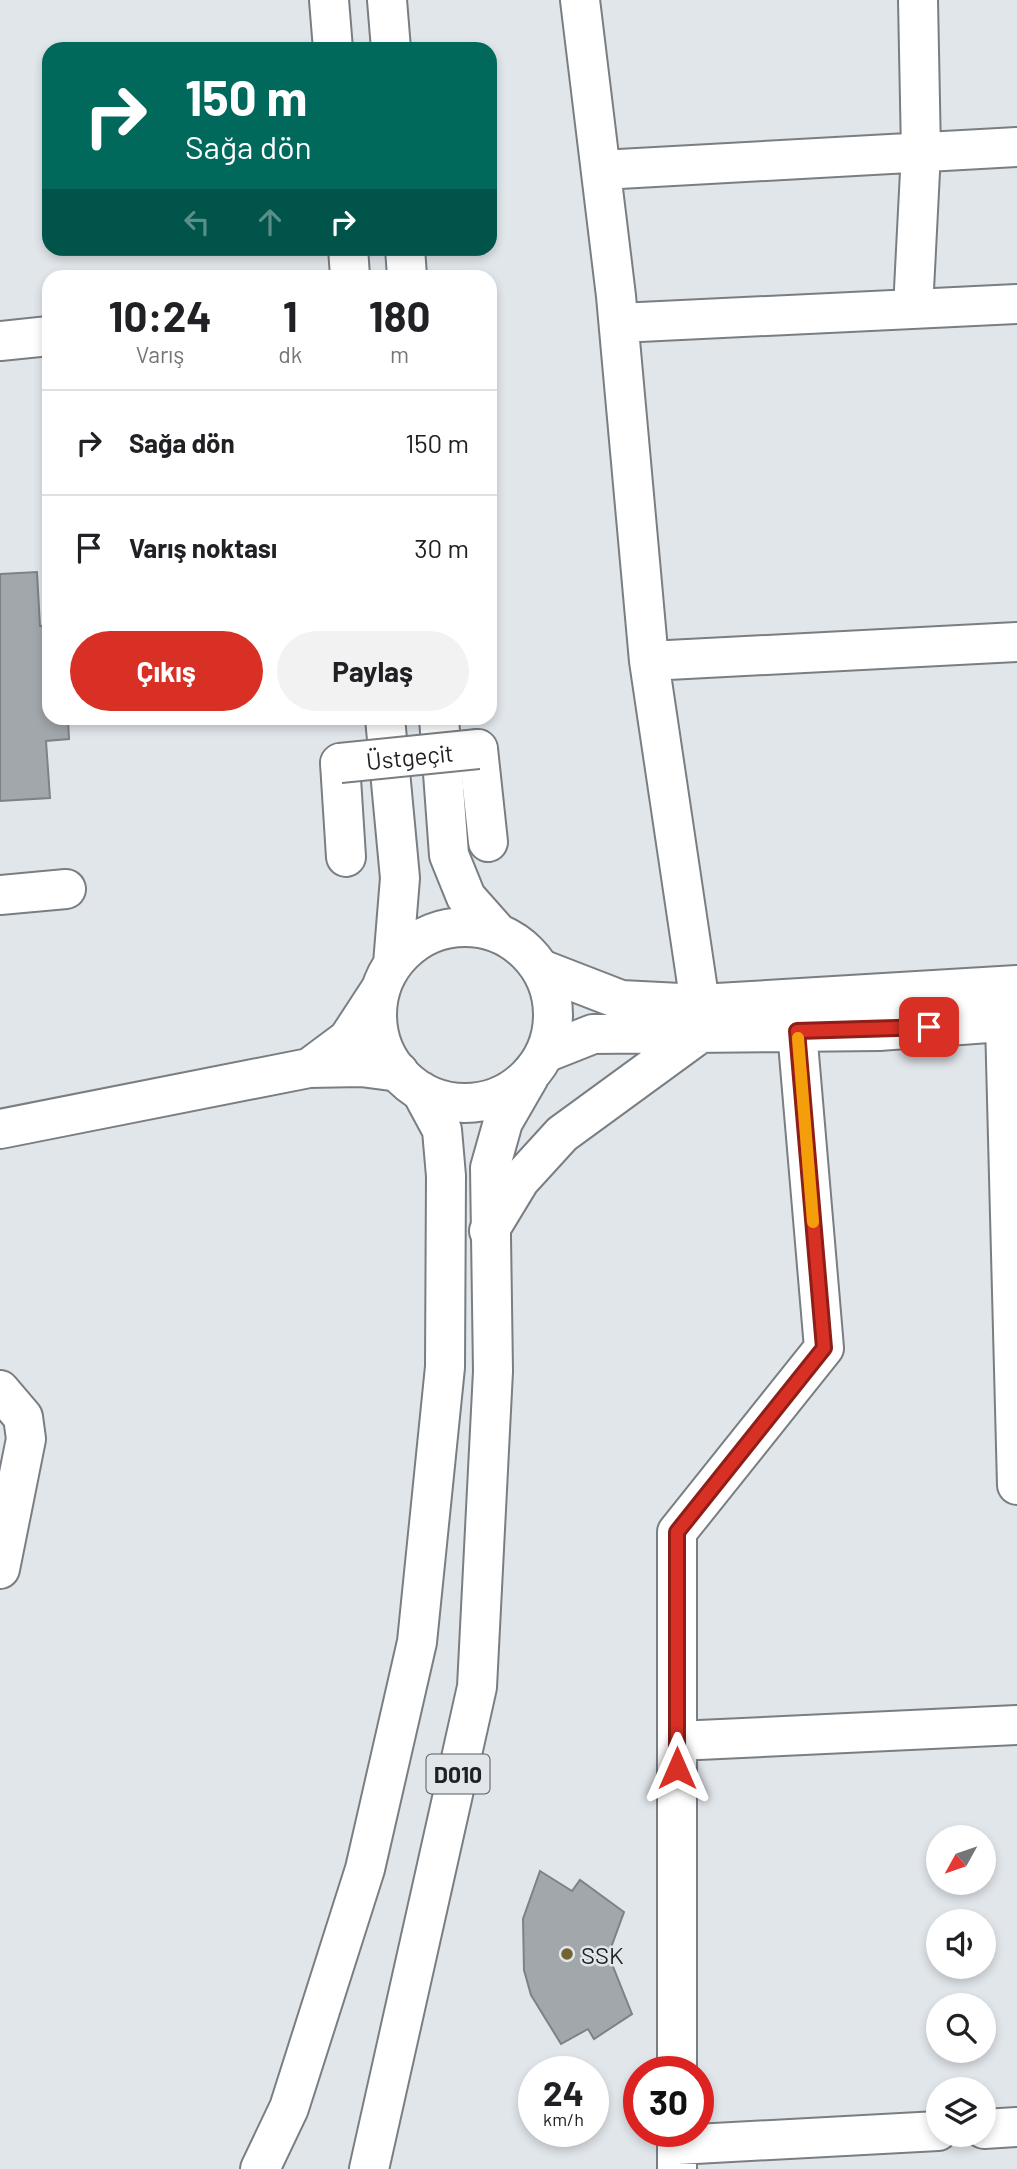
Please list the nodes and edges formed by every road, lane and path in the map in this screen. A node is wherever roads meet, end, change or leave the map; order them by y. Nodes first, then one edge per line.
1 (329, 0) edge
2 (387, 0) edge
3 (580, 0) edge
4 (918, 0) edge
5 (332, 42) edge
6 (390, 42) edge
7 (1017, 147) edge
8 (921, 152) junction
9 (601, 170) junction
10 (1017, 304) edge
11 (913, 309) junction
12 (619, 323) junction
13 (42, 338) edge
14 (0, 341) edge
15 (1017, 642) edge
16 (649, 661) junction
17 (386, 725) edge
18 (440, 725) edge
19 (488, 842) dead end
20 (346, 857) dead end
21 (65, 889) dead end
22 (0, 895) edge
23 (497, 932) junction
24 (541, 968) junction
25 (387, 977) junction
26 (1011, 1003) edge
27 (700, 1019) junction
28 (797, 1031) junction
29 (537, 1065) junction
30 (309, 1068) junction
31 (410, 1082) junction
32 (0, 1129) edge
33 (489, 1231) junction
34 (0, 1390) edge
35 (1017, 1485) edge
36 (0, 1569) edge
37 (1017, 1725) edge
38 (677, 1741) junction
39 (677, 2056) edge
40 (1017, 2127) edge
41 (996, 2128) edge
42 (926, 2132) edge
43 (677, 2148) edge
44 (260, 2169) edge
45 (369, 2169) edge

1 - 5 main road
2 - 6 main road
3 - 9 main road
4 - 8 main road
7 - 8 main road
8 - 9 main road
8 - 11 main road
9 - 12 main road
10 - 11 main road
11 - 12 main road
12 - 16 main road
13 - 14 main road
15 - 16 main road
16 - 27 main road
17 - 25 main road
18 - 23 main road
19 - 20 main road, Üstgeçit, bridge
21 - 22 main road
23 - 24 main road
23 - 25 main road
24 - 27 main road
24 - 29 main road
25 - 30 main road
25 - 31 main road
26 - 27 main road
26 - 28 main road
26 - 35 main road
27 - 28 main road
27 - 29 main road
27 - 33 main road
28 - 38 main road
29 - 31 main road
29 - 33 main road
30 - 31 main road
30 - 32 main road
31 - 44 main road, D010
33 - 45 main road, D010
34 - 36 main road
37 - 38 main road
38 - 39 main road
40 - 41 main road
42 - 43 main road

